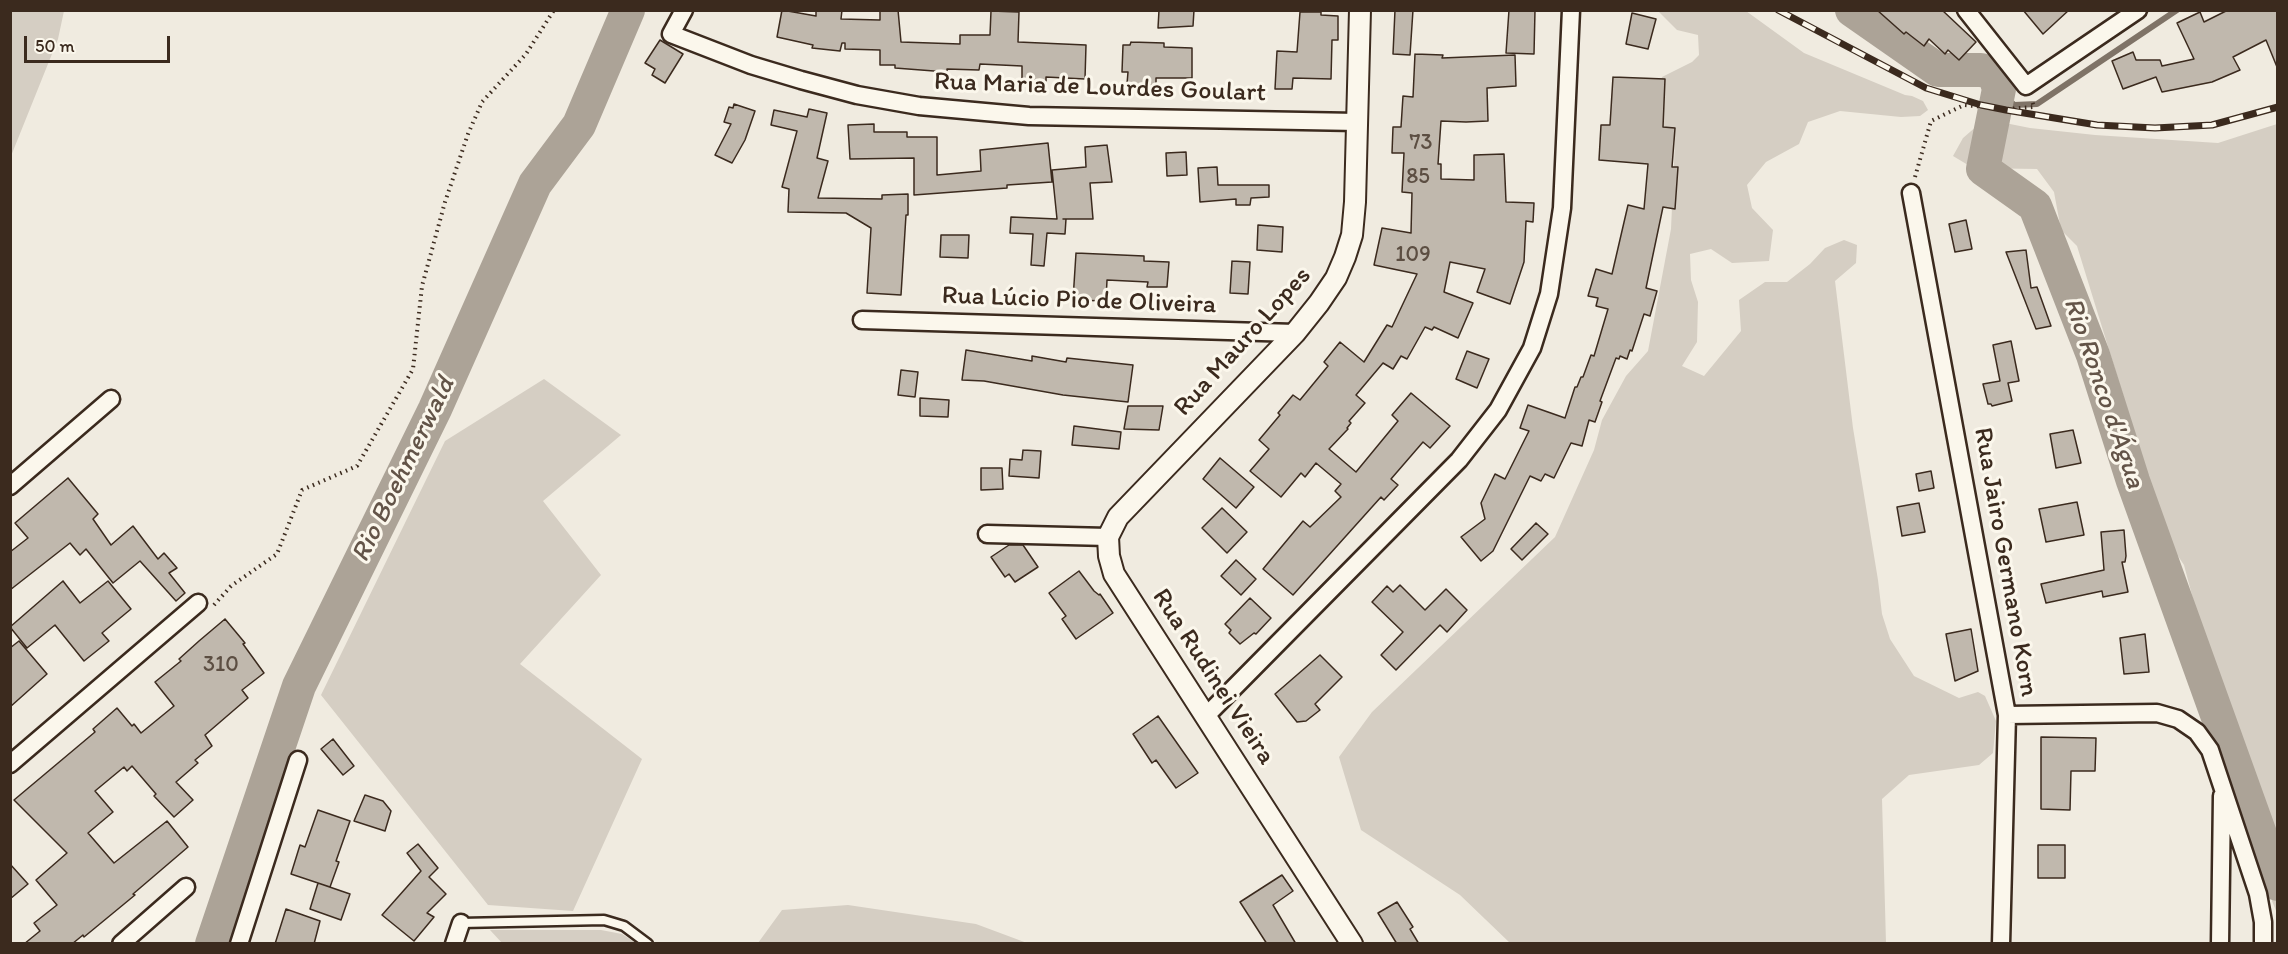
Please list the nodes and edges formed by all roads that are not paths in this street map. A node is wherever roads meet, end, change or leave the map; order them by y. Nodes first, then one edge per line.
1 (684, 10) edge
2 (1360, 10) edge
3 (1570, 10) edge
4 (1966, 10) edge
5 (2138, 10) edge
6 (1357, 122) junction
7 (1911, 193) road end
8 (862, 320) dead end
9 (1294, 333) junction
10 (111, 399) dead end
11 (10, 486) edge
12 (987, 534) dead end
13 (1108, 537) junction
14 (198, 603) road end
15 (2007, 715) junction
16 (1206, 716) junction
17 (298, 760) dead end
18 (10, 764) edge
19 (2222, 784) junction
20 (186, 887) dead end
21 (461, 923) joint
22 (121, 944) edge
23 (239, 944) edge
24 (454, 944) edge
25 (648, 944) edge
26 (1352, 944) edge
27 (2001, 944) edge
28 (2220, 944) edge
29 (2263, 944) edge

1 - 6 street, Rua Maria de Lourdes Goulart
2 - 6 street, Rua Mauro Lopes
3 - 16 street
4 - 5 street
6 - 9 street, Rua Mauro Lopes
7 - 15 street, Rua Jairo Germano Korn
8 - 9 street, Rua Lúcio Pio de Oliveira
9 - 13 street, Rua Mauro Lopes
10 - 11 street
12 - 13 street
13 - 16 street, Rua Rudinei Vieira
14 - 18 street
15 - 19 street
15 - 27 street, Rua Jairo Germano Korn
16 - 26 street, Rua Rudinei Vieira
17 - 23 street
19 - 28 street
19 - 29 street
20 - 22 street
21 - 24 street
21 - 25 lane

